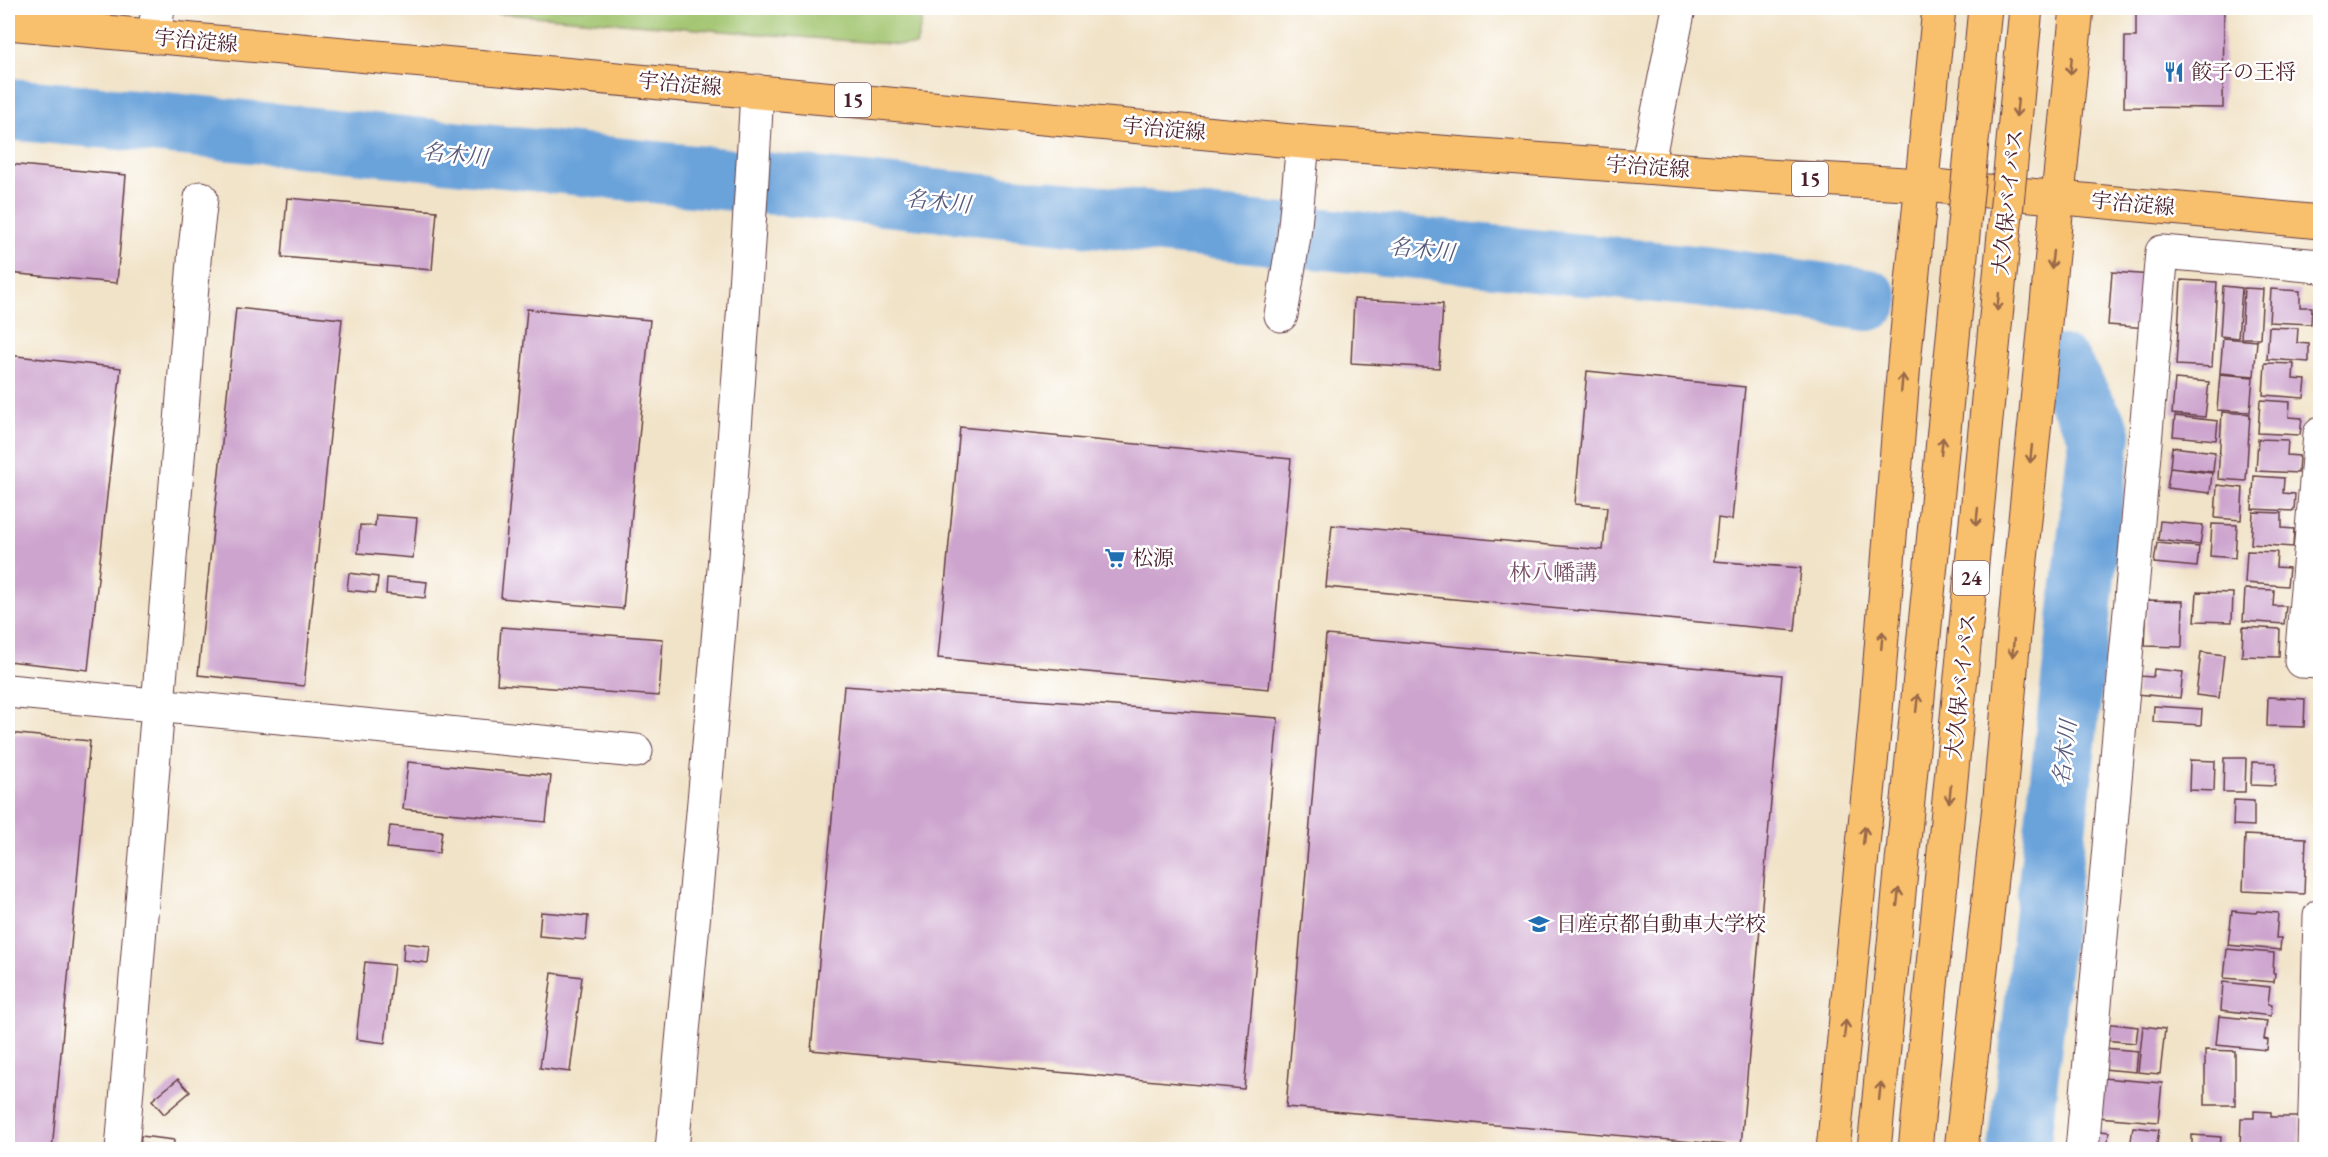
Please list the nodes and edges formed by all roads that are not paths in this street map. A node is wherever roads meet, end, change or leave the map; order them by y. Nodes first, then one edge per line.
1 (1679, 8) edge
2 (1939, 8) edge
3 (1985, 8) edge
4 (2026, 8) edge
5 (2077, 8) edge
6 (156, 22) edge
7 (8, 23) edge
8 (757, 91) junction
9 (1303, 142) junction
10 (1647, 167) junction
11 (1923, 185) junction
12 (2057, 196) junction
13 (201, 198) dead end
14 (2320, 222) edge
15 (2320, 266) edge
16 (1281, 315) dead end
17 (2320, 434) edge
18 (2320, 662) edge
19 (8, 691) edge
20 (158, 704) junction
21 (636, 751) dead end
22 (2320, 916) edge
23 (122, 1149) edge
24 (672, 1149) edge
25 (1833, 1149) edge
26 (1874, 1149) edge
27 (1916, 1149) edge
28 (1961, 1149) edge
29 (2082, 1149) edge
30 (2314, 1149) edge

1 - 10 street
2 - 11 main road
26 -> 3 main road, 大久保バイパス / 24, bridge
4 -> 27 main road, 大久保バイパス / 24, bridge
5 -> 12 main road
6 - 7 main road, 宇治淀線 / 15
6 - 8 main road, 宇治淀線 / 15
8 - 9 main road, 宇治淀線 / 15
8 - 24 street
9 - 10 main road, 宇治淀線 / 15
9 - 16 street
10 - 11 main road, 宇治淀線 / 15
11 - 12 main road, 宇治淀線 / 15
25 -> 11 main road
12 - 14 main road, 宇治淀線 / 15
12 -> 28 main road
13 - 20 street
15 - 29 street
17 - 18 street
19 - 20 street
20 - 21 street
20 - 23 street
22 - 30 street

